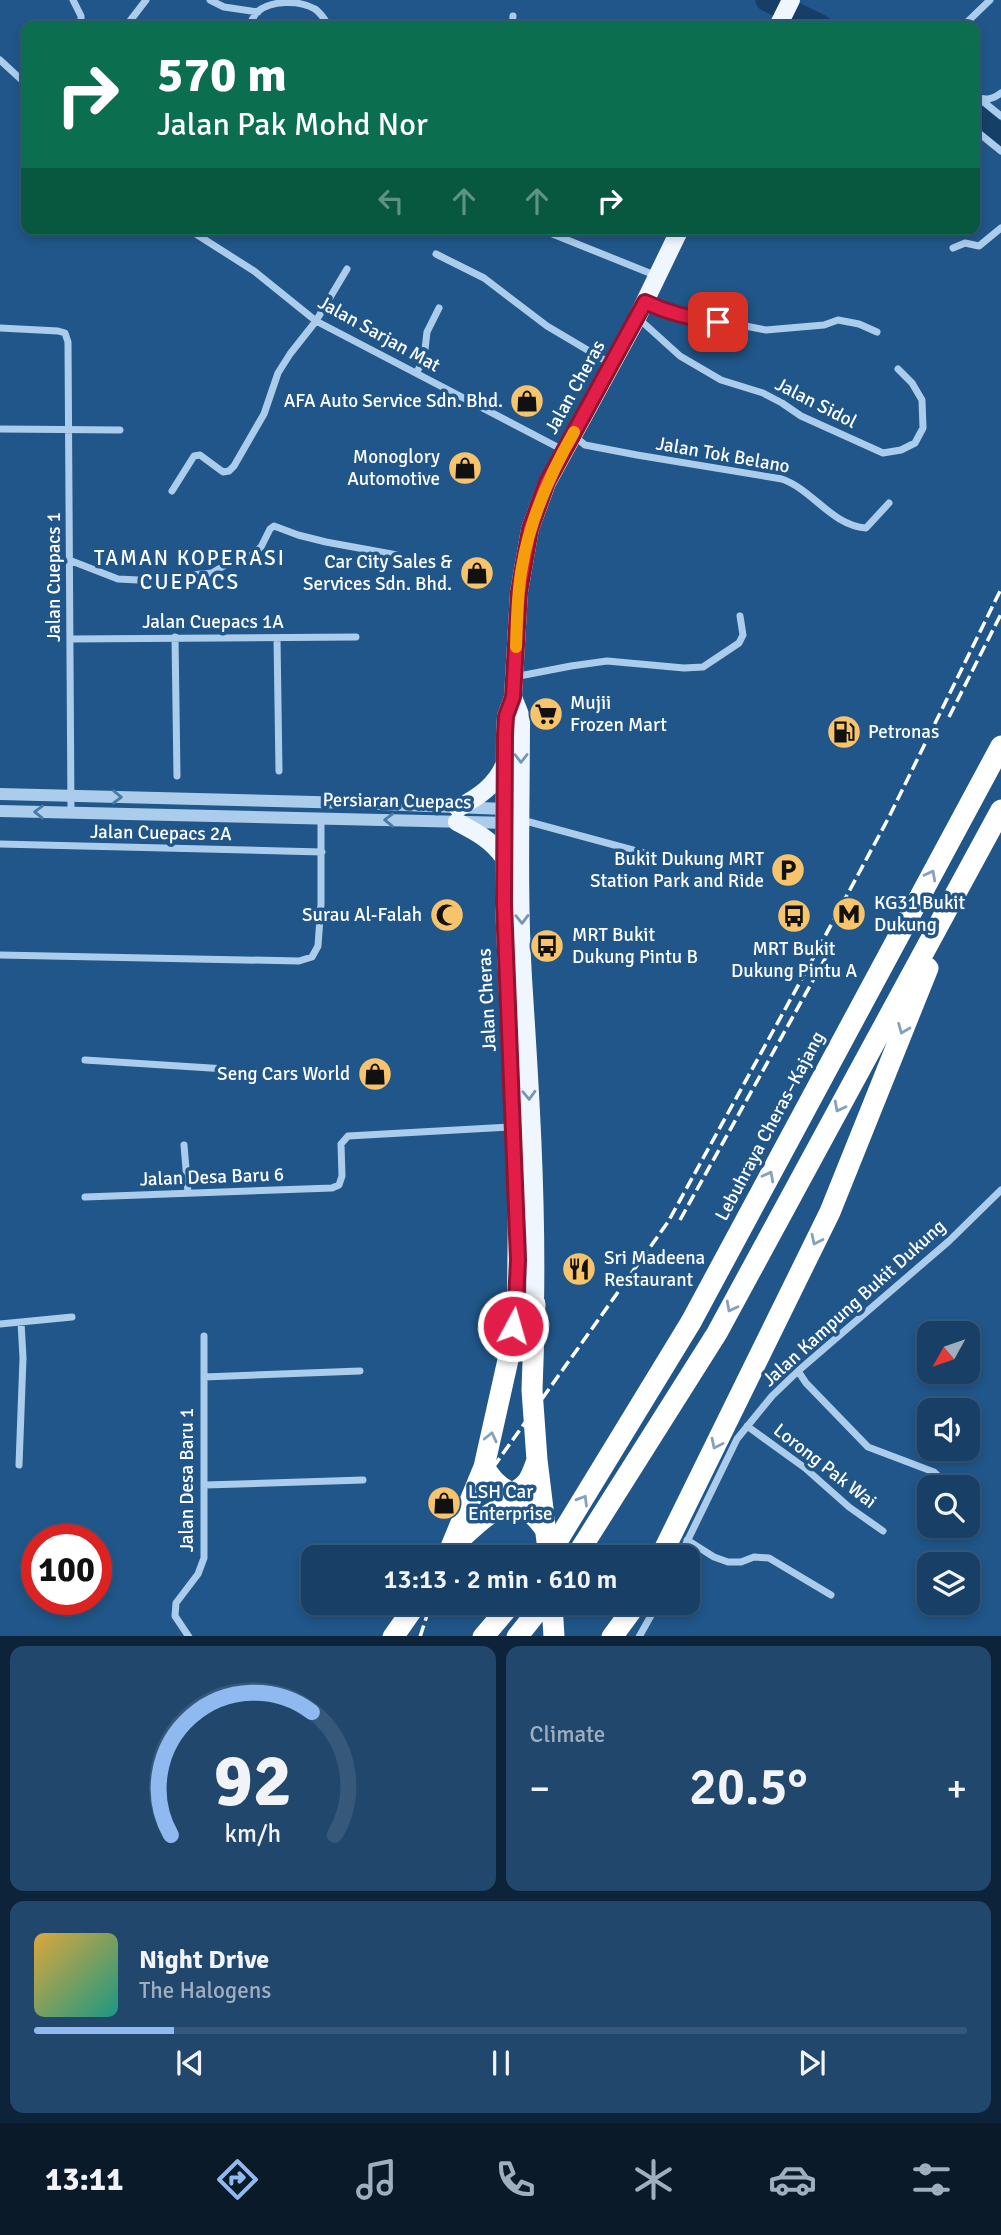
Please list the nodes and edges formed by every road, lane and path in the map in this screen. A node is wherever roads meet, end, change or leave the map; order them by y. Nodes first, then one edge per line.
1 (73, 0) edge
2 (146, 0) edge
3 (210, 0) edge
4 (791, 0) edge
5 (990, 0) edge
6 (258, 12) junction
7 (513, 16) dead end
8 (81, 21) edge
9 (130, 21) edge
10 (252, 21) edge
11 (325, 21) edge
12 (512, 21) edge
13 (780, 21) edge
14 (968, 21) edge
15 (0, 60) edge
16 (21, 79) edge
17 (1001, 93) edge
18 (980, 97) edge
19 (980, 99) edge
20 (1001, 116) edge
21 (980, 134) edge
22 (1001, 151) edge
23 (1001, 228) edge
24 (197, 235) edge
25 (555, 235) edge
26 (677, 235) edge
27 (953, 248) dead end
28 (436, 254) dead end
29 (347, 269) dead end
30 (658, 276) junction
31 (439, 308) dead end
32 (641, 310) junction
33 (316, 321) junction
34 (0, 328) edge
35 (877, 332) dead end
36 (611, 365) junction
37 (898, 369) dead end
38 (417, 372) junction
39 (0, 429) edge
40 (68, 430) junction
41 (120, 430) dead end
42 (568, 442) junction
43 (172, 491) dead end
44 (889, 503) dead end
45 (397, 555) dead end
46 (69, 560) junction
47 (740, 616) dead end
48 (356, 636) dead end
49 (175, 637) junction
50 (277, 638) junction
51 (70, 639) junction
52 (514, 677) junction
53 (513, 697) junction
54 (1001, 746) edge
55 (505, 762) junction
56 (279, 771) dead end
57 (177, 776) dead end
58 (0, 794) edge
59 (71, 796) junction
60 (1001, 810) edge
61 (0, 811) edge
62 (71, 813) junction
63 (458, 815) junction
64 (510, 818) junction
65 (321, 819) junction
66 (0, 844) edge
67 (322, 852) junction
68 (655, 856) dead end
69 (504, 858) junction
70 (965, 875) junction
71 (0, 955) edge
72 (86, 1060) dead end
73 (226, 1069) dead end
74 (514, 1127) junction
75 (184, 1145) dead end
76 (1001, 1190) edge
77 (188, 1193) junction
78 (85, 1197) dead end
79 (526, 1303) junction
80 (72, 1317) dead end
81 (21, 1322) junction
82 (0, 1324) edge
83 (204, 1336) dead end
84 (360, 1371) dead end
85 (798, 1371) junction
86 (204, 1377) junction
87 (747, 1426) junction
88 (537, 1460) junction
89 (19, 1465) dead end
90 (484, 1467) junction
91 (937, 1475) edge
92 (363, 1480) dead end
93 (205, 1485) junction
94 (883, 1531) dead end
95 (548, 1535) junction
96 (687, 1540) junction
97 (451, 1545) edge
98 (456, 1545) edge
99 (548, 1545) edge
100 (556, 1545) edge
101 (583, 1545) edge
102 (666, 1545) edge
103 (685, 1545) edge
104 (831, 1595) dead end
105 (408, 1615) edge
106 (501, 1615) edge
107 (534, 1615) edge
108 (553, 1615) edge
109 (628, 1615) edge
110 (651, 1615) edge
111 (189, 1636) edge
112 (393, 1636) edge
113 (483, 1636) edge
114 (517, 1636) edge
115 (554, 1636) edge
116 (612, 1636) edge
117 (639, 1636) edge

1 - 8 street
2 - 9 street
3 - 6 street
4 - 13 main road
5 - 14 street
6 - 10 street
6 - 11 street
7 - 12 street
15 - 16 street
17 - 18 street
19 - 20 street
21 - 22 street
23 - 27 street
24 - 33 street, Jalan Sarjan Mat
25 - 30 street
26 - 30 main road, Jalan Cheras
28 - 36 street
29 - 33 street
30 - 32 main road, Jalan Cheras
31 - 38 street
32 - 35 street
32 - 36 main road, Jalan Cheras
32 - 37 street, Jalan Sidol
33 - 38 street, Jalan Sarjan Mat
33 - 43 street
34 - 40 street, Jalan Cuepacs 1
36 - 42 main road, Jalan Cheras
38 - 42 street, Jalan Sarjan Mat
39 - 40 street
40 - 41 street
40 - 46 street, Jalan Cuepacs 1
42 - 44 street, Jalan Tok Belano
42 - 52 main road, Jalan Cheras
45 - 46 street
46 - 51 street, Jalan Cuepacs 1
47 - 52 street
48 - 50 street, Jalan Cuepacs 1A
49 - 50 street, Jalan Cuepacs 1A
49 - 51 street, Jalan Cuepacs 1A
49 - 57 street
50 - 56 street
51 - 59 street, Jalan Cuepacs 1
52 - 53 main road, Jalan Cheras
53 - 55 main road, Jalan Cheras
53 -> 64 main road, Jalan Cheras
100 -> 54 highway, Lebuhraya Cheras–Kajang, bridge
55 - 63 main road
55 - 64 main road, Jalan Cheras
58 - 59 street, Persiaran Cuepacs
59 - 62 street, Jalan Cuepacs 1
59 -> 63 street, Persiaran Cuepacs
60 - 70 highway
62 -> 61 street, Persiaran Cuepacs
62 - 65 street, Persiaran Cuepacs
63 - 64 street, Persiaran Cuepacs
63 -> 65 street, Persiaran Cuepacs
63 - 69 main road
64 - 68 street
64 - 69 main road, Jalan Cheras
64 -> 79 main road, Jalan Cheras
65 - 67 street
66 - 67 street, Jalan Cuepacs 2A
67 - 71 street
69 - 74 main road, Jalan Cheras
70 -> 101 highway
70 -> 102 highway
72 - 73 street
74 - 77 street, Jalan Desa Baru 6
74 - 79 main road, Jalan Cheras
75 - 77 street
76 - 85 street, Jalan Kampung Bukit Dukung
77 - 78 street, Jalan Desa Baru 6
79 - 88 highway
90 -> 79 highway
80 - 81 street
81 - 82 street
81 - 89 street
83 - 86 street, Jalan Desa Baru 1
84 - 86 street
85 - 87 street, Jalan Kampung Bukit Dukung
85 - 91 street
86 - 93 street, Jalan Desa Baru 1
87 - 94 street, Lorong Pak Wai
87 - 96 street, Jalan Kampung Bukit Dukung
88 - 90 highway
88 - 95 highway
90 - 97 highway
92 - 93 street
93 - 111 street, Jalan Desa Baru 1
95 - 98 highway
95 - 99 highway
96 - 103 street, Jalan Kampung Bukit Dukung
96 - 104 street
105 - 112 highway
106 - 113 highway
107 - 114 highway
108 - 115 highway
109 - 116 highway
110 - 117 street

